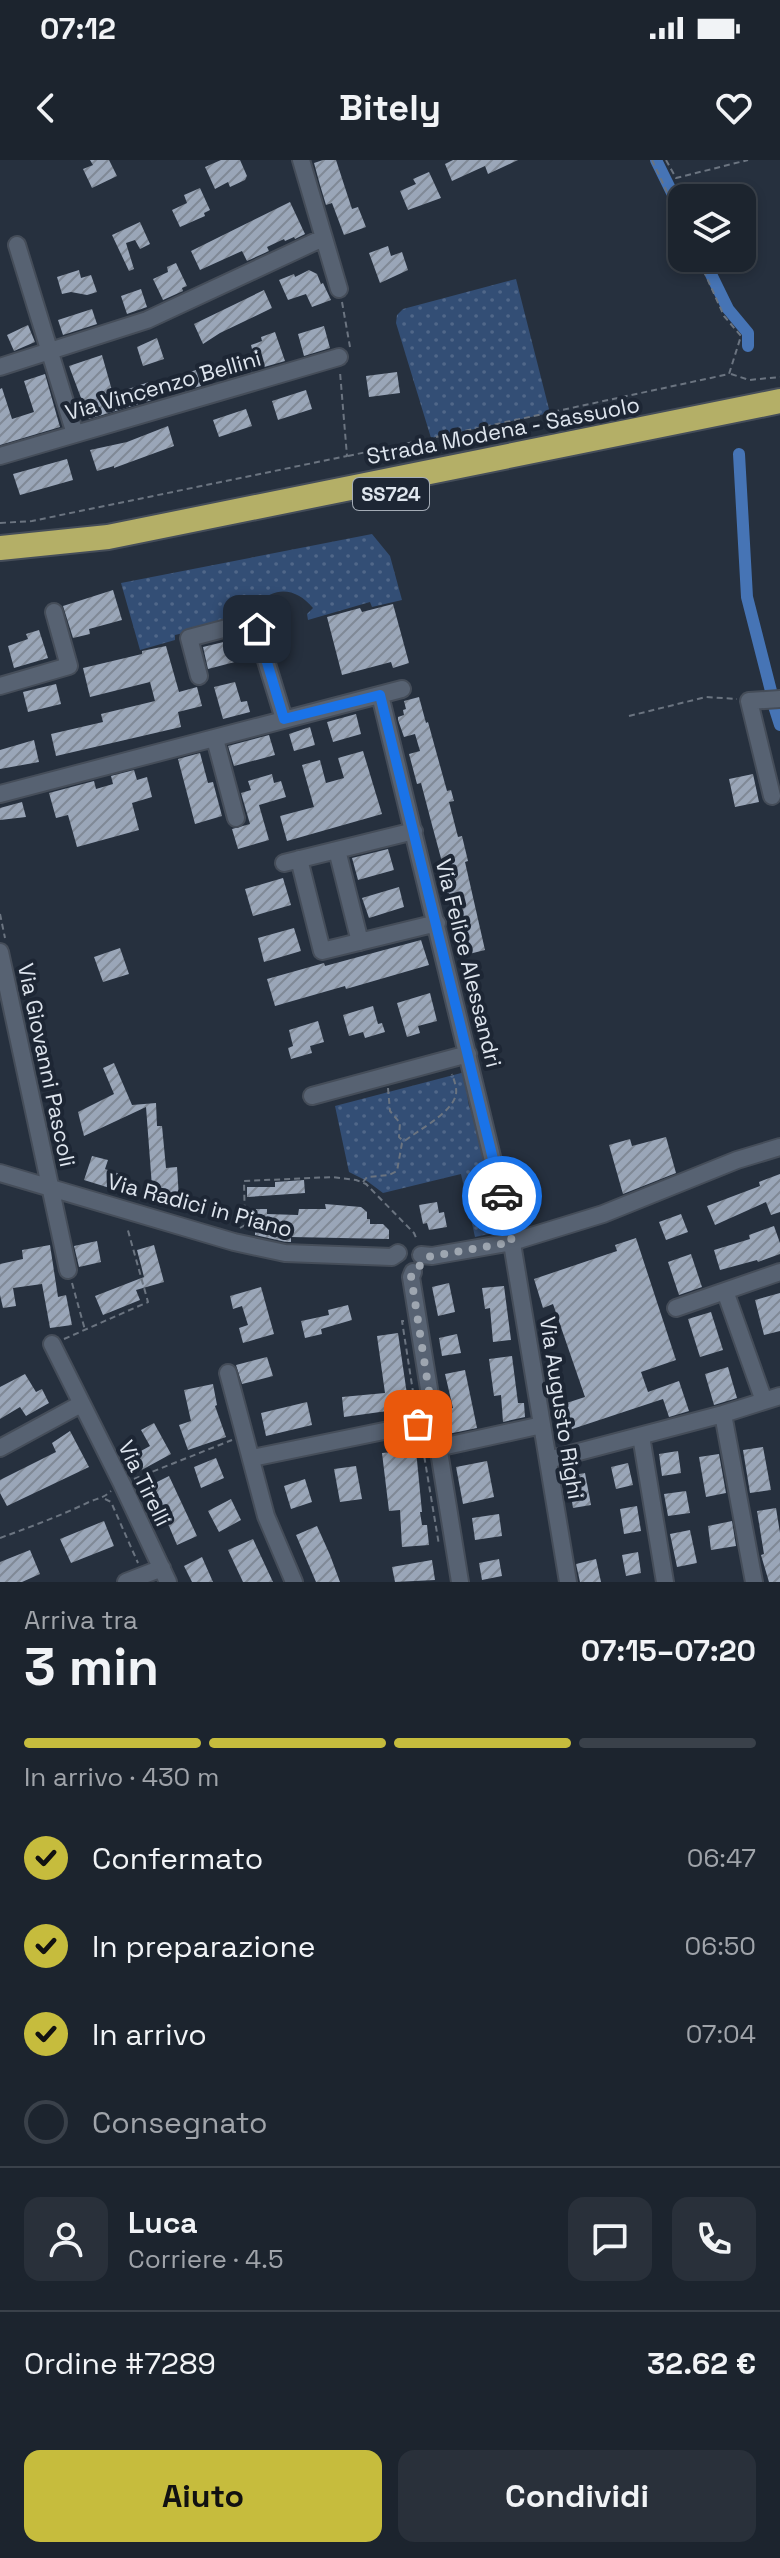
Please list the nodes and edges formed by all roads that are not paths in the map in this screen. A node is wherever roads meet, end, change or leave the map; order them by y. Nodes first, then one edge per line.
1 (301, 160) edge
2 (323, 238) junction
3 (17, 245) dead end
4 (339, 289) road end
5 (49, 352) junction
6 (339, 357) road end
7 (0, 367) edge
8 (780, 401) edge
9 (780, 416) edge
10 (75, 434) junction
11 (0, 456) edge
12 (0, 548) edge
13 (0, 563) edge
14 (54, 612) dead end
15 (199, 676) dead end
16 (0, 686) edge
17 (402, 689) dead end
18 (380, 695) junction
19 (780, 699) edge
20 (284, 719) junction
21 (215, 739) junction
22 (0, 794) edge
23 (772, 796) dead end
24 (236, 818) dead end
25 (414, 831) junction
26 (337, 850) junction
27 (437, 923) junction
28 (360, 942) junction
29 (3, 948) edge
30 (468, 1054) junction
31 (312, 1096) dead end
32 (780, 1147) edge
33 (0, 1173) edge
34 (51, 1186) junction
35 (512, 1242) junction
36 (411, 1261) junction
37 (68, 1270) road end
38 (780, 1272) edge
39 (725, 1291) junction
40 (676, 1308) dead end
41 (52, 1344) road end
42 (228, 1373) dead end
43 (772, 1399) edge
44 (81, 1404) junction
45 (723, 1414) junction
46 (433, 1417) junction
47 (542, 1425) junction
48 (641, 1436) junction
49 (0, 1448) edge
50 (437, 1448) junction
51 (252, 1458) junction
52 (548, 1460) junction
53 (165, 1575) edge
54 (126, 1582) edge
55 (294, 1582) edge
56 (460, 1582) edge
57 (568, 1582) edge
58 (665, 1582) edge
59 (754, 1582) edge

1 - 2 street
2 - 4 street
2 - 5 street
3 - 5 street
5 - 7 street
5 - 10 street
6 - 10 street, Via Vincenzo Bellini
8 - 12 highway, Strada Modena - Sassuolo
9 - 13 highway, Strada Modena - Sassuolo / SS724
10 - 11 street, Via Vincenzo Bellini
14 - 16 street
15 - 20 street
17 - 18 street
18 - 20 street
18 - 25 street, Via Felice Alessandri
19 - 23 street
20 - 21 street
21 - 22 street
21 - 24 street
25 - 26 street
25 - 27 street, Via Felice Alessandri
26 - 28 street
26 - 28 street
27 - 28 street
27 - 30 street, Via Felice Alessandri
29 - 34 street, Via Giovanni Pascoli
30 - 31 street
30 - 35 street, Via Felice Alessandri
32 - 35 street, Via Radici in Piano
33 - 34 street, Via Radici in Piano
34 - 36 street, Via Radici in Piano
34 - 37 street, Via Giovanni Pascoli
35 - 36 street, Via Radici in Piano
35 - 47 street, Via Augusto Righi
36 - 46 street
38 - 39 street
39 - 40 street
39 - 43 street
41 - 44 street, Via Tirelli
42 - 51 street
43 - 45 street
44 - 49 street
44 - 53 street, Via Tirelli
45 - 48 street
45 - 59 street
46 - 50 street
46 - 51 street
47 - 50 street
47 - 52 street, Via Augusto Righi
48 - 52 street
48 - 58 street
50 - 56 street
51 - 55 street
52 - 57 street, Via Augusto Righi
53 - 54 street

